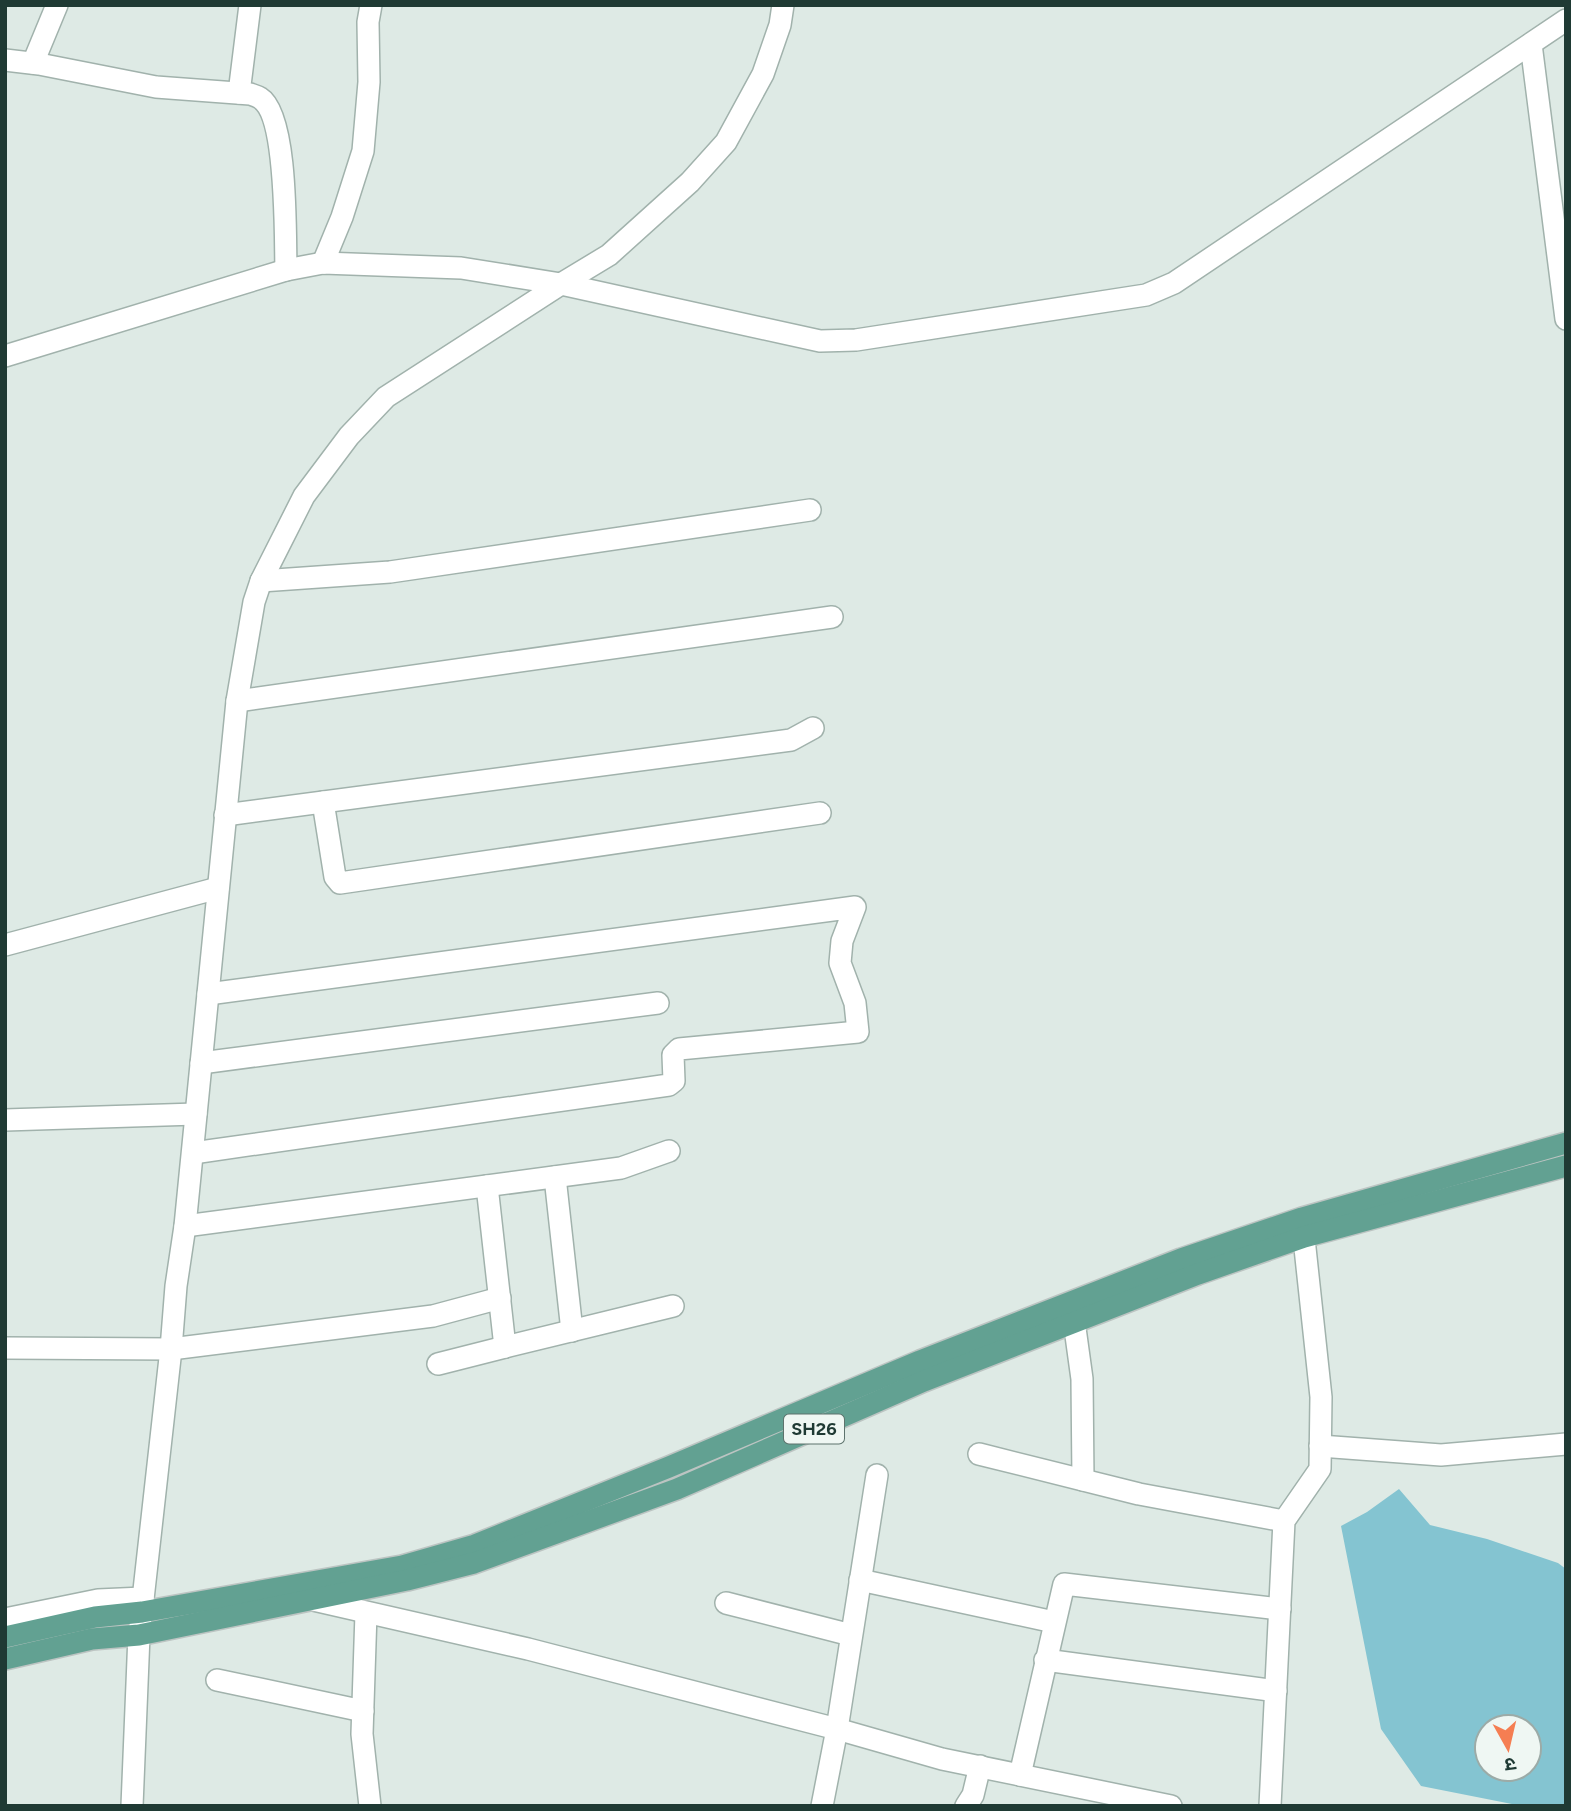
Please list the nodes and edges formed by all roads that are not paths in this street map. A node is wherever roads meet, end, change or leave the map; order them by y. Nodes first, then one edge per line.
1 (57, 5) edge
2 (250, 5) edge
3 (371, 5) edge
4 (783, 5) edge
5 (1566, 20) edge
6 (1531, 44) junction
7 (5, 60) edge
8 (33, 63) junction
9 (239, 93) junction
10 (323, 263) junction
11 (286, 270) junction
12 (561, 284) junction
13 (1566, 319) edge
14 (5, 356) edge
15 (810, 510) dead end
16 (261, 581) junction
17 (832, 617) dead end
18 (237, 701) junction
19 (813, 728) dead end
20 (323, 802) junction
21 (820, 813) dead end
22 (225, 815) junction
23 (218, 888) junction
24 (5, 945) edge
25 (208, 994) junction
26 (658, 1003) dead end
27 (201, 1063) junction
28 (196, 1114) junction
29 (5, 1120) edge
30 (1566, 1143) edge
31 (669, 1152) dead end
32 (192, 1153) junction
33 (1566, 1166) edge
34 (555, 1177) junction
35 (487, 1186) junction
36 (185, 1226) junction
37 (1303, 1228) junction
38 (500, 1298) junction
39 (673, 1306) dead end
40 (1074, 1321) junction
41 (572, 1331) junction
42 (505, 1347) junction
43 (5, 1348) edge
44 (171, 1349) junction
45 (438, 1363) dead end
46 (1566, 1444) edge
47 (1320, 1447) junction
48 (979, 1454) dead end
49 (877, 1475) dead end
50 (1083, 1480) junction
51 (1284, 1521) junction
52 (860, 1580) junction
53 (271, 1589) junction
54 (311, 1599) junction
55 (726, 1603) dead end
56 (142, 1605) junction
57 (1280, 1609) junction
58 (366, 1614) junction
59 (5, 1619) edge
60 (1054, 1622) junction
61 (139, 1634) junction
62 (851, 1635) junction
63 (5, 1637) edge
64 (5, 1658) edge
65 (1045, 1660) junction
66 (217, 1679) dead end
67 (1276, 1691) junction
68 (363, 1711) junction
69 (837, 1729) junction
70 (981, 1766) junction
71 (1020, 1775) junction
72 (132, 1806) edge
73 (370, 1806) edge
74 (822, 1806) edge
75 (966, 1806) edge
76 (1171, 1806) edge
77 (1270, 1806) edge

1 - 8 street
2 - 9 street
3 - 10 street
4 - 12 street
5 - 6 street
6 - 12 street
6 - 13 street
7 - 8 street
8 - 9 street
9 - 11 street
10 - 11 street
10 - 12 street
11 - 14 street
12 - 16 street
15 - 16 street
16 - 18 street
17 - 18 street
18 - 22 street
19 - 20 street
20 - 21 street
20 - 22 street
22 - 23 street
23 - 24 street
23 - 25 street
25 - 27 street
25 - 32 street
26 - 27 street
27 - 28 street
28 - 29 street
28 - 32 street
30 - 37 main road, SH26
31 - 34 street
32 - 36 street
33 - 37 main road, SH26
34 - 35 street
34 - 41 street
35 - 36 street
35 - 38 street
36 - 44 street
37 - 40 main road, SH26
37 - 47 street
37 - 53 main road, SH26
38 - 42 street
38 - 44 street
39 - 41 street
40 - 50 street
40 - 54 main road, SH26
41 - 42 street
42 - 45 street
43 - 44 street
44 - 56 street
46 - 47 street
47 - 51 street
48 - 50 street
49 - 52 street
50 - 51 street
51 - 57 street
52 - 60 street
52 - 62 street
53 - 54 street
53 - 56 main road, SH26
54 - 58 street
54 - 61 main road, SH26
55 - 62 street
56 - 59 street
56 - 61 street
56 - 63 main road, SH26
57 - 60 street
57 - 67 street
58 - 68 street
58 - 69 street
60 - 65 street
61 - 64 main road, SH26
61 - 72 street
62 - 69 street
65 - 67 street
65 - 71 street
66 - 68 street
67 - 77 street
68 - 73 street
69 - 70 street
69 - 74 street
70 - 71 street
70 - 75 street
71 - 76 street

